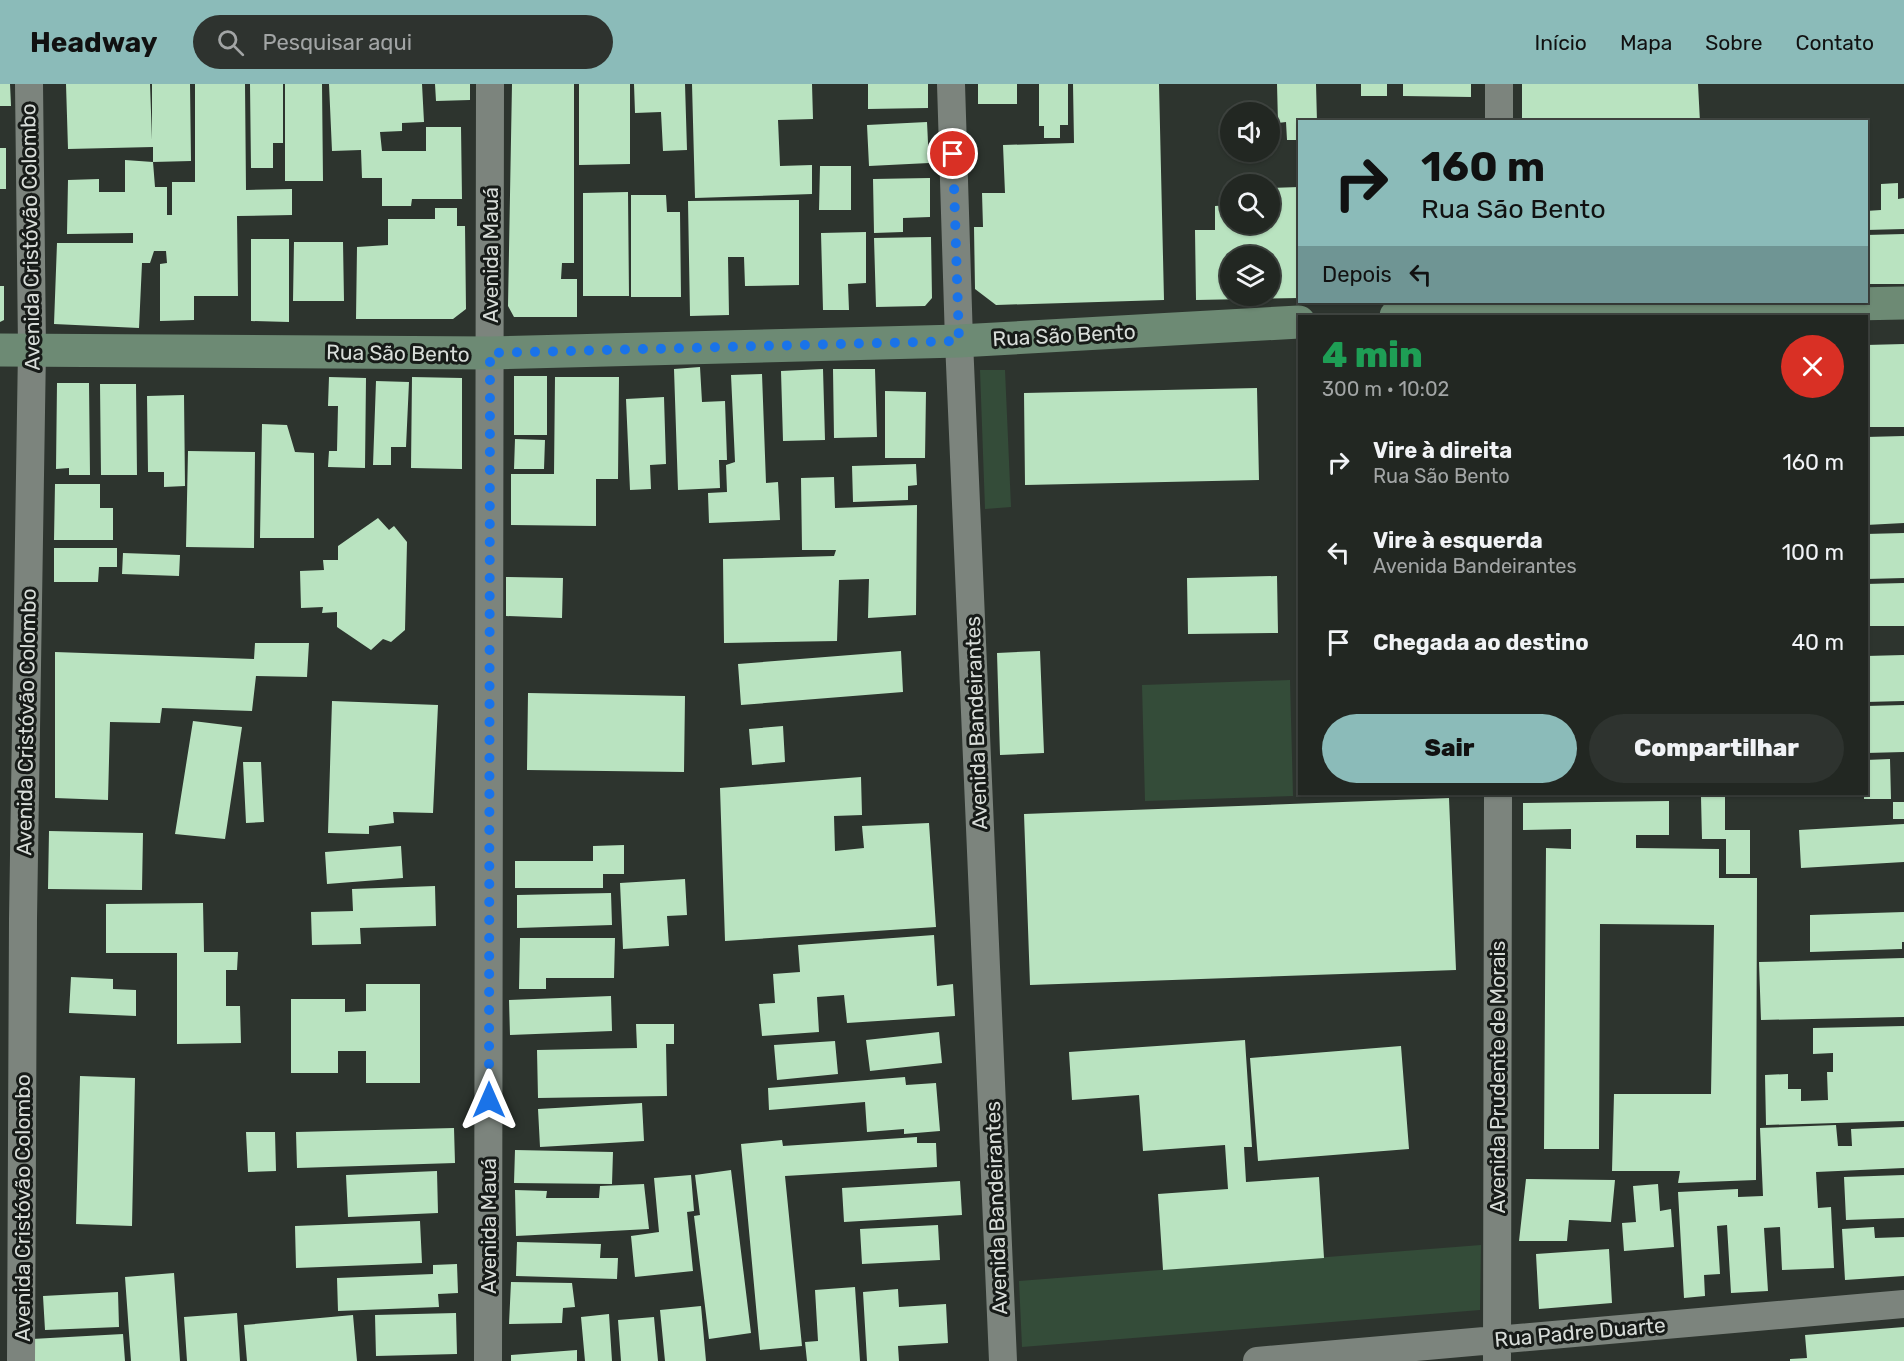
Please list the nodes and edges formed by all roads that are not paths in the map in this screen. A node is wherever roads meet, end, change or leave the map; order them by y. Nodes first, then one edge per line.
1 (29, 84) edge
2 (490, 84) edge
3 (951, 84) edge
4 (1499, 84) edge
5 (1499, 120) edge
6 (1904, 303) edge
7 (1499, 310) edge
8 (1413, 315) edge
9 (1298, 322) edge
10 (959, 341) junction
11 (32, 349) junction
12 (0, 350) edge
13 (490, 353) junction
14 (1498, 795) edge
15 (1904, 1304) edge
16 (1497, 1350) edge
17 (21, 1361) edge
18 (488, 1361) edge
19 (1003, 1361) edge
20 (1257, 1361) edge

1 - 11 street, Avenida Cristóvão Colombo
2 - 13 street, Avenida Mauá
3 - 10 street, Avenida Bandeirantes
4 - 5 street
6 - 7 street
7 - 8 street
9 - 10 street, Rua São Bento
10 - 13 street, Rua São Bento
10 - 19 street, Avenida Bandeirantes
11 - 12 street, Rua São Bento
11 - 13 street, Rua São Bento
11 - 17 street, Avenida Cristóvão Colombo
13 - 18 street, Avenida Mauá
14 - 16 street, Avenida Prudente de Morais
15 - 16 street, Rua Padre Duarte
16 - 20 street, Rua Padre Duarte

